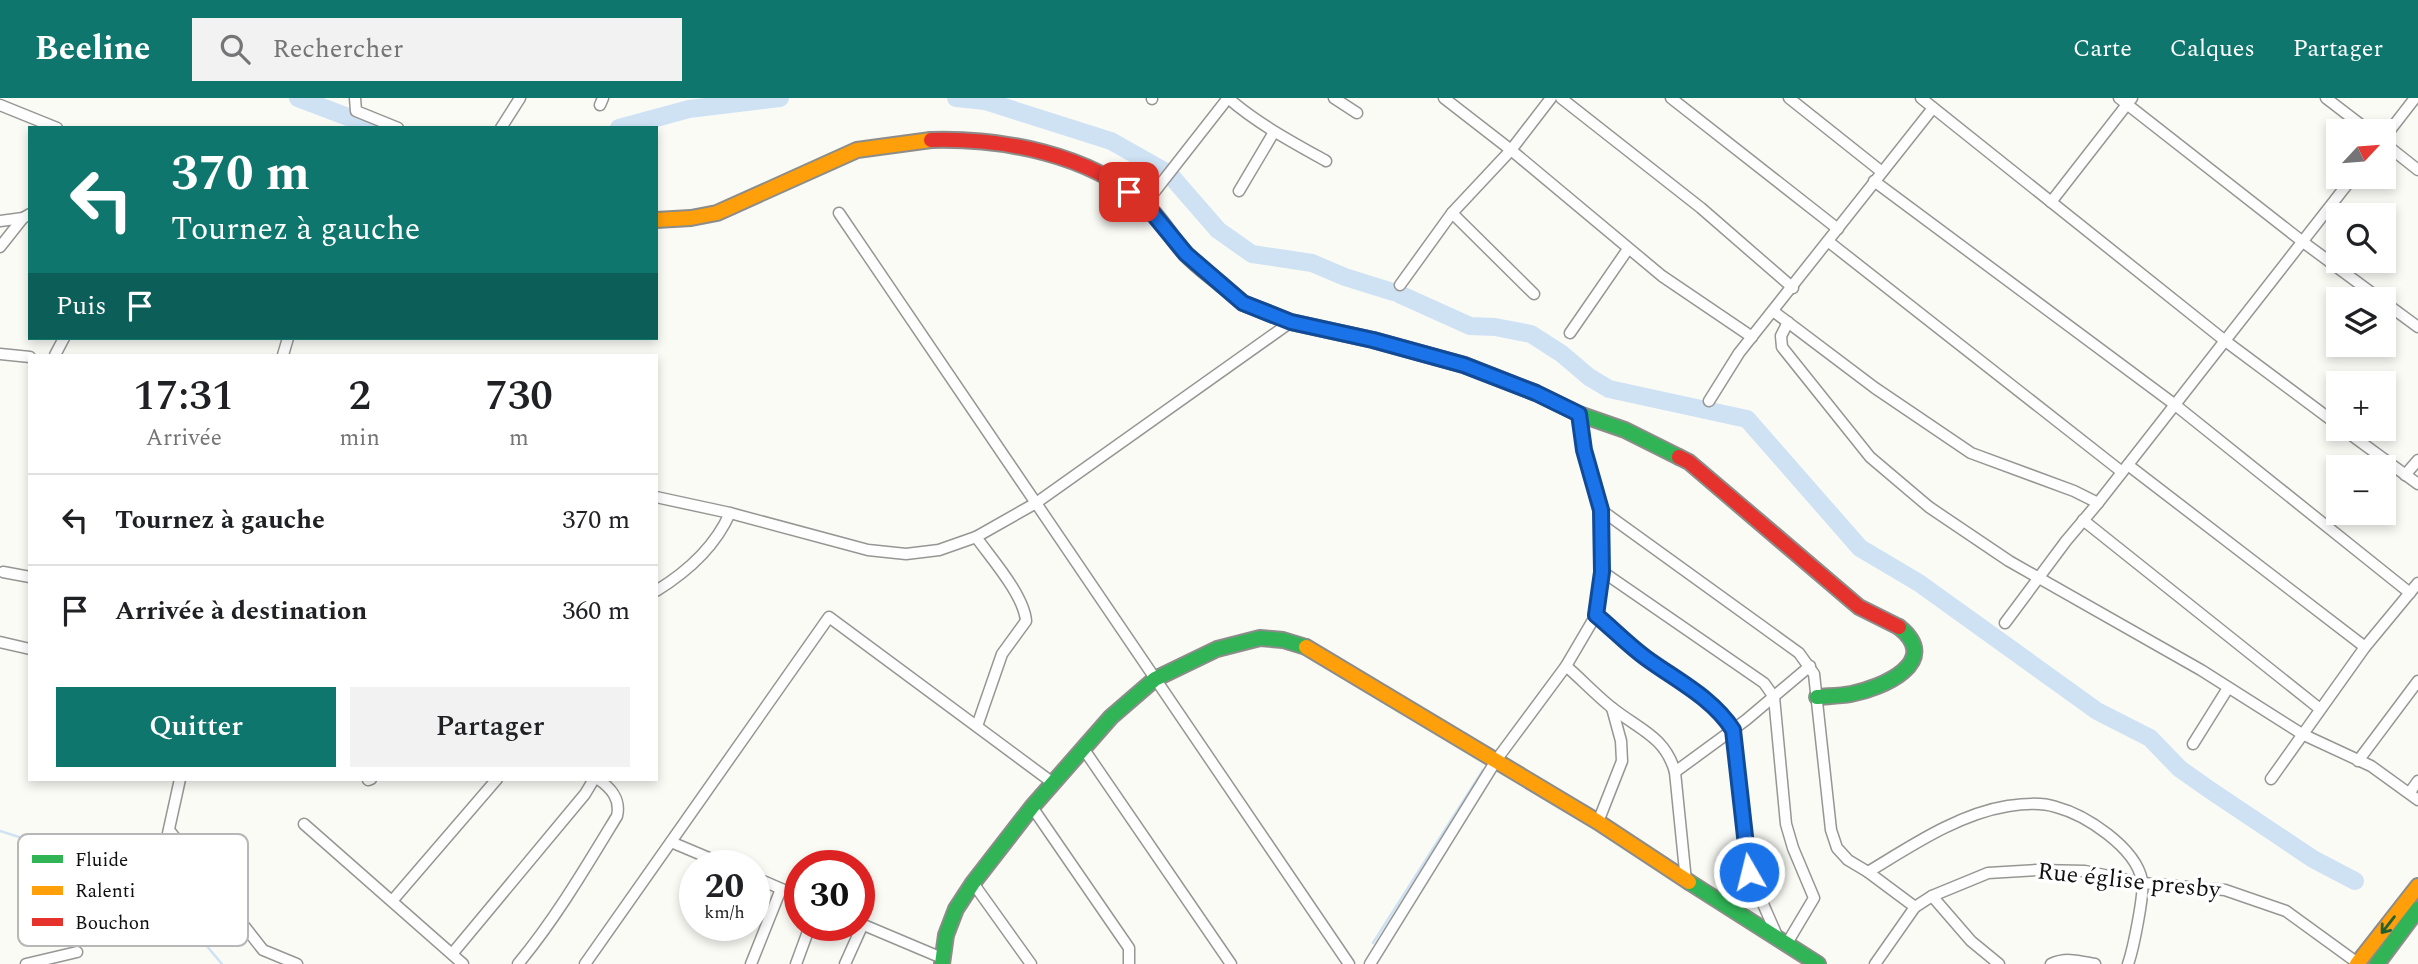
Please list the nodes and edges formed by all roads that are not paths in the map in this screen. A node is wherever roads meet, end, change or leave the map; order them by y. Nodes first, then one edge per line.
1 (355, 98) edge
2 (520, 98) edge
3 (1228, 98) edge
4 (1334, 98) edge
5 (1444, 98) edge
6 (1551, 98) edge
7 (1561, 98) edge
8 (1671, 98) edge
9 (1789, 98) edge
10 (1922, 98) edge
11 (2326, 98) edge
12 (2415, 98) edge
13 (2126, 100) edge
14 (0, 105) edge
15 (1933, 108) junction
16 (1357, 113) dead end
17 (2353, 119) edge
18 (2396, 124) edge
19 (52, 126) edge
20 (393, 126) edge
21 (502, 126) edge
22 (1274, 132) junction
23 (1511, 150) junction
24 (2396, 151) edge
25 (1326, 162) dead end
26 (2418, 170) edge
27 (1882, 172) junction
28 (1874, 181) junction
29 (2344, 189) edge
30 (1239, 191) dead end
31 (2051, 202) junction
32 (1145, 204) junction
33 (839, 213) dead end
34 (1452, 213) junction
35 (26, 216) edge
36 (658, 220) edge
37 (0, 221) edge
38 (1838, 229) junction
39 (1829, 242) junction
40 (2302, 242) junction
41 (0, 247) edge
42 (1628, 248) junction
43 (1400, 285) dead end
44 (2363, 287) edge
45 (1793, 288) junction
46 (1534, 294) dead end
47 (1773, 311) junction
48 (2396, 311) edge
49 (1291, 322) junction
50 (1788, 322) junction
51 (2418, 327) edge
52 (1570, 333) dead end
53 (1752, 337) junction
54 (2224, 340) junction
55 (0, 354) edge
56 (28, 357) edge
57 (1709, 401) dead end
58 (2174, 404) junction
59 (1579, 414) junction
60 (2326, 416) edge
61 (2359, 441) edge
62 (2418, 460) edge
63 (2125, 468) junction
64 (2406, 475) junction
65 (2418, 484) edge
66 (658, 497) edge
67 (1036, 503) junction
68 (2098, 503) junction
69 (1601, 510) junction
70 (730, 513) junction
71 (2083, 520) junction
72 (976, 537) junction
73 (3, 572) dead end
74 (1602, 572) junction
75 (28, 577) edge
76 (2040, 578) junction
77 (2418, 583) edge
78 (658, 590) edge
79 (2410, 593) junction
80 (1596, 615) junction
81 (2005, 623) dead end
82 (0, 642) edge
83 (2365, 647) junction
84 (28, 649) edge
85 (1566, 666) junction
86 (1810, 666) junction
87 (1155, 679) junction
88 (2418, 681) edge
89 (2228, 688) junction
90 (1774, 697) junction
91 (1817, 697) junction
92 (1612, 708) junction
93 (2320, 709) junction
94 (977, 726) junction
95 (1733, 730) junction
96 (2302, 734) junction
97 (2193, 744) dead end
98 (1083, 748) junction
99 (1497, 759) junction
100 (2358, 761) junction
101 (1675, 772) junction
102 (2271, 779) dead end
103 (180, 781) edge
104 (495, 781) edge
105 (595, 781) edge
106 (599, 781) edge
107 (2418, 781) edge
108 (1054, 783) junction
109 (2414, 796) edge
110 (1032, 807) junction
111 (1598, 822) junction
112 (304, 824) dead end
113 (169, 830) junction
114 (168, 834) edge
115 (172, 834) edge
116 (671, 842) junction
117 (690, 850) edge
118 (1868, 872) junction
119 (1686, 881) junction
120 (973, 883) junction
121 (2143, 883) junction
122 (770, 884) edge
123 (2418, 886) edge
124 (781, 889) junction
125 (784, 890) edge
126 (1932, 896) junction
127 (392, 901) junction
128 (1915, 907) junction
129 (2418, 909) edge
130 (248, 930) edge
131 (875, 930) edge
132 (804, 941) edge
133 (854, 941) edge
134 (1783, 943) junction
135 (77, 952) dead end
136 (452, 954) junction
137 (942, 961) edge
138 (26, 964) edge
139 (297, 964) edge
140 (463, 964) edge
141 (518, 964) edge
142 (585, 964) edge
143 (751, 964) edge
144 (796, 964) edge
145 (845, 964) edge
146 (1031, 964) edge
147 (1129, 964) edge
148 (1231, 964) edge
149 (1349, 964) edge
150 (1370, 964) edge
151 (1818, 964) edge
152 (1875, 964) edge
153 (1999, 964) edge
154 (2051, 964) edge
155 (2095, 964) edge
156 (2129, 964) edge
157 (2358, 964) edge
158 (2377, 964) edge

1 - 20 street
2 - 21 street
3 - 22 street
3 - 32 street
4 - 16 street
5 - 23 street
6 - 23 street
7 - 45 street
8 - 38 street
9 - 27 street
10 - 15 street
11 - 17 street
12 - 18 street
13 - 31 street
13 - 40 street
14 - 19 street
15 - 27 street
15 - 31 street
22 - 25 street
22 - 30 street
23 - 34 street
23 - 42 street
24 - 26 street
27 - 28 street
28 - 38 street
28 - 58 street
29 - 40 street
31 - 54 street
32 - 36 street
32 - 49 street
33 - 67 street
34 - 43 street
34 - 46 street
35 - 37 street
35 - 41 street
38 - 39 street
39 - 45 street
39 - 63 street
40 - 44 street
40 - 54 street
42 - 52 street
42 - 53 street
45 - 47 street
47 - 50 street
47 - 53 street
48 - 51 street
49 - 59 street
49 - 67 street
50 - 68 street
50 - 76 street
53 - 57 street
54 - 58 street
54 - 60 street
55 - 56 street
58 - 63 street
58 - 79 street
59 - 69 street
59 - 91 street
61 - 64 street
62 - 64 street
63 - 68 street
63 - 83 street
64 - 65 street
66 - 70 street
67 - 72 street
67 - 87 street
68 - 71 street
69 - 74 street
69 - 86 street
70 - 72 street
70 - 78 street
71 - 76 street
71 - 93 street
72 - 94 street
73 - 75 street
74 - 80 street
74 - 90 street
76 - 81 street
76 - 89 street
77 - 79 street
79 - 83 street
80 - 85 street
80 - 95 street
82 - 84 street
83 - 93 street
85 - 92 street
85 - 99 street
86 - 90 street
86 - 91 street
87 - 98 street
87 - 99 street
87 - 149 street
88 - 100 street
89 - 96 street
89 - 97 street
90 - 95 street
90 - 134 street
91 - 118 street
92 - 101 street
92 - 111 street
93 - 96 street
94 - 108 street
94 - 116 street
95 - 101 street
95 - 134 street
96 - 100 street
96 - 102 street
98 - 108 street
98 - 148 street
99 - 111 street
99 - 150 street
100 - 109 street
101 - 119 street
103 - 113 street
104 - 127 street
105 - 136 street
106 - 141 street
107 - 109 street
108 - 110 street
110 - 120 street
110 - 147 street
111 - 119 street
112 - 127 street
113 - 114 street
113 - 115 street
116 - 117 street
116 - 142 street
118 - 121 street
118 - 128 street
119 - 134 street
120 - 137 street
120 - 146 street
121 - 126 street, Rue église presby
121 - 156 street
121 - 157 street, Rue église presby
122 - 124 street
123 -> 157 street
124 - 125 street
124 - 143 street
126 - 128 street, Rue église presby
126 - 153 street
127 - 136 street
128 - 152 street, Rue église presby
129 - 158 street
130 - 139 street
131 - 137 street
132 - 144 street
133 - 145 street
134 - 151 street
135 - 138 street
136 - 140 street
154 - 155 street

